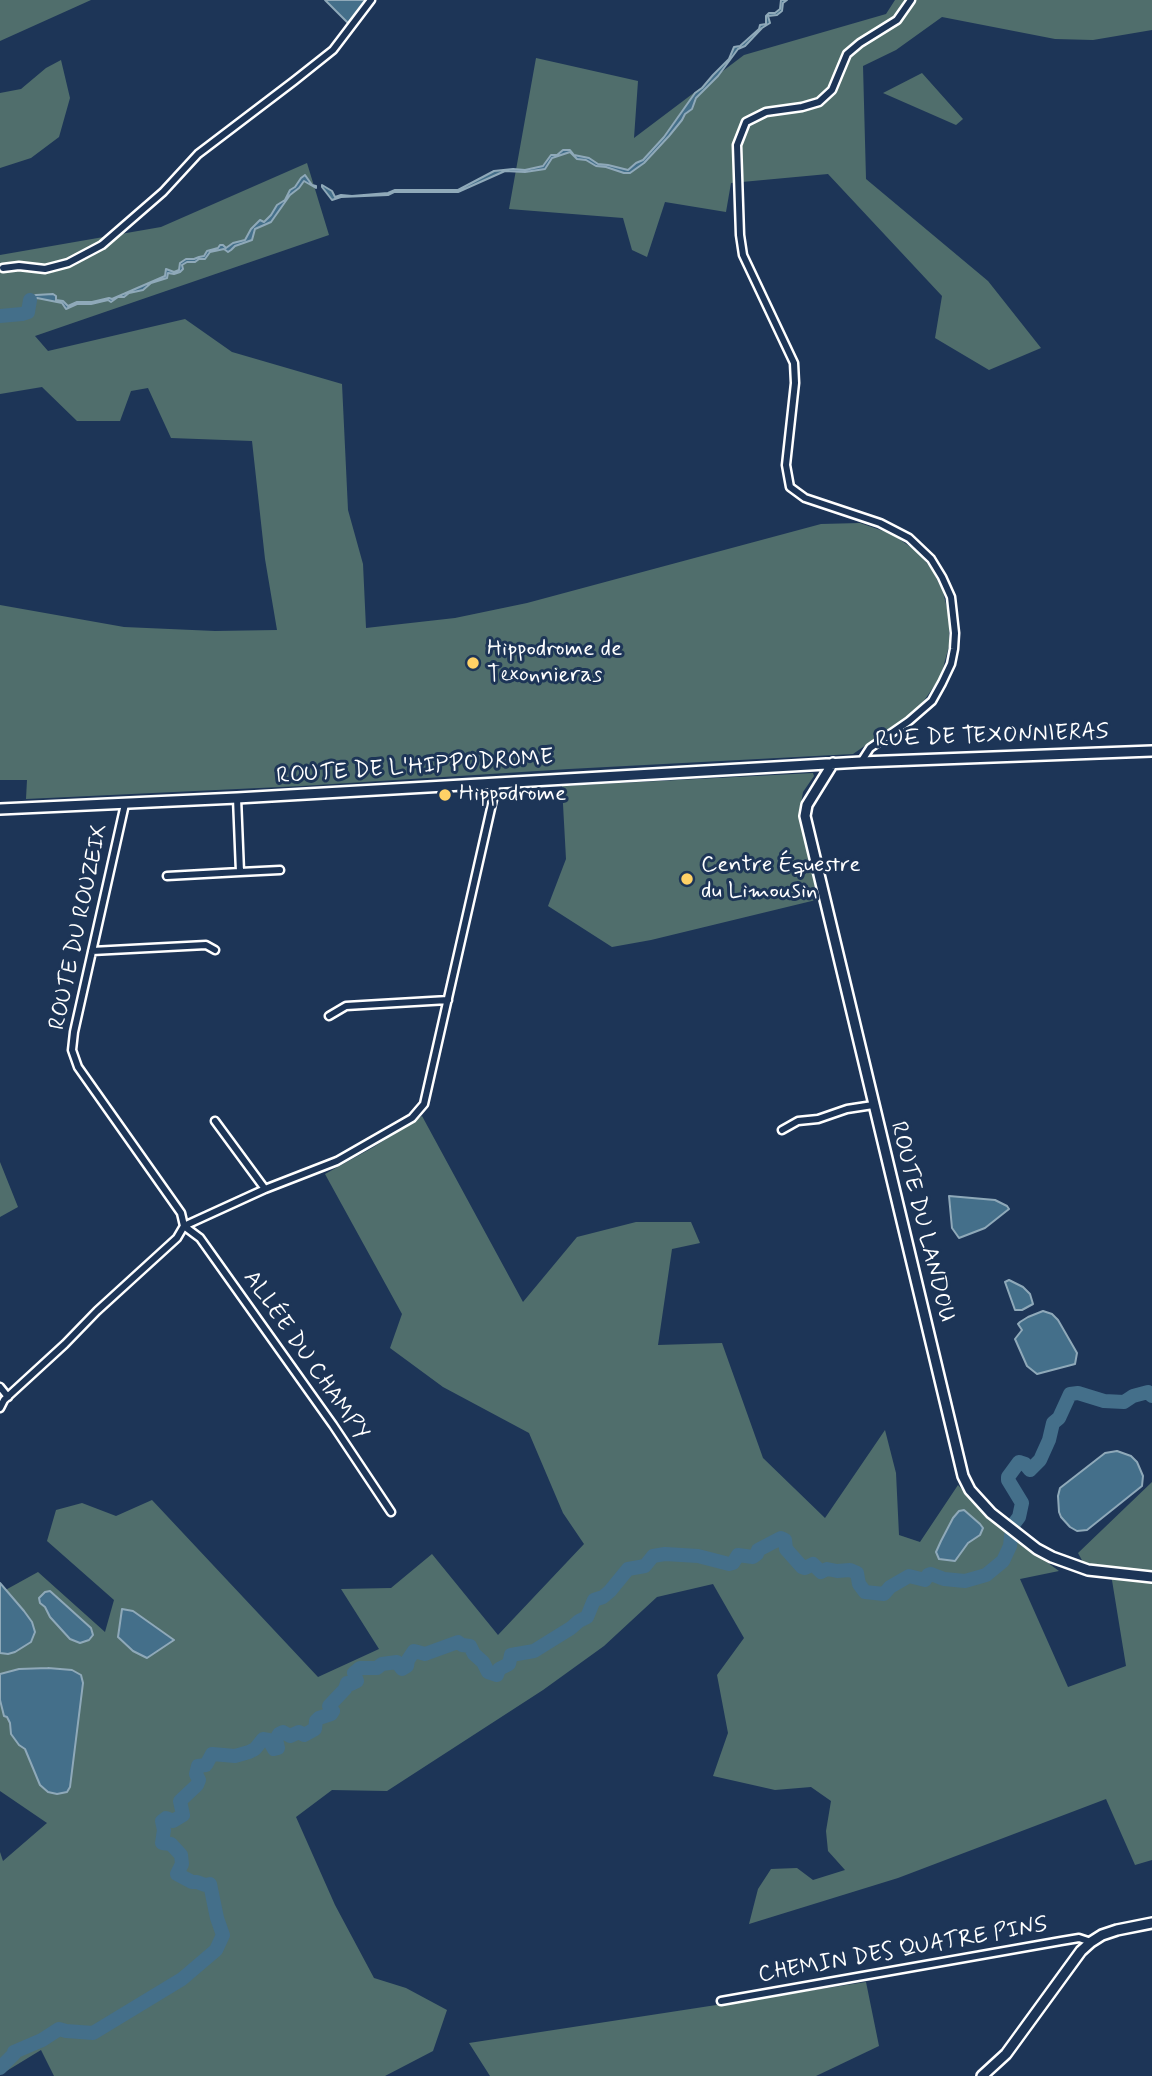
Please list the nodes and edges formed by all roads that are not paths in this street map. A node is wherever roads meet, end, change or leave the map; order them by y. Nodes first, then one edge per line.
1 (372, 0) edge
2 (911, 0) edge
3 (3, 268) dead end
4 (1152, 751) edge
5 (861, 762) junction
6 (833, 764) junction
7 (497, 782) junction
8 (237, 798) junction
9 (125, 804) junction
10 (0, 809) edge
11 (280, 870) dead end
12 (240, 872) junction
13 (167, 876) dead end
14 (215, 950) dead end
15 (92, 951) junction
16 (447, 1000) junction
17 (329, 1016) dead end
18 (873, 1105) junction
19 (215, 1121) dead end
20 (782, 1130) dead end
21 (265, 1189) junction
22 (184, 1226) junction
23 (0, 1387) edge
24 (8, 1397) junction
25 (0, 1408) edge
26 (391, 1512) dead end
27 (1152, 1577) edge
28 (1152, 1923) edge
29 (1091, 1942) junction
30 (721, 2001) dead end
31 (982, 2076) edge

1 - 3 street
2 - 5 street
4 - 5 street, RUE DE TEXONNIERAS
5 - 6 street, RUE DE TEXONNIERAS
6 - 7 street, ROUTE DE L'HIPPODROME
6 - 18 street, ROUTE DU LANDOU
7 - 8 street, ROUTE DE L'HIPPODROME
7 - 16 street
8 - 9 street, ROUTE DE L'HIPPODROME
8 - 12 street
9 - 10 street, ROUTE DE L'HIPPODROME
9 - 15 street, ROUTE DU ROUZEIX
11 - 12 street
12 - 13 street
14 - 15 street
15 - 22 street, ROUTE DU ROUZEIX
16 - 17 street
16 - 21 street
18 - 20 street
18 - 27 street, ROUTE DU LANDOU
19 - 21 street
21 - 22 street
22 - 24 street
22 - 26 street, ALLÉE DU CHAMPY
23 - 24 street
24 - 25 street
28 - 29 street
29 - 30 street, CHEMIN DES QUATRE PINS
29 - 31 street

